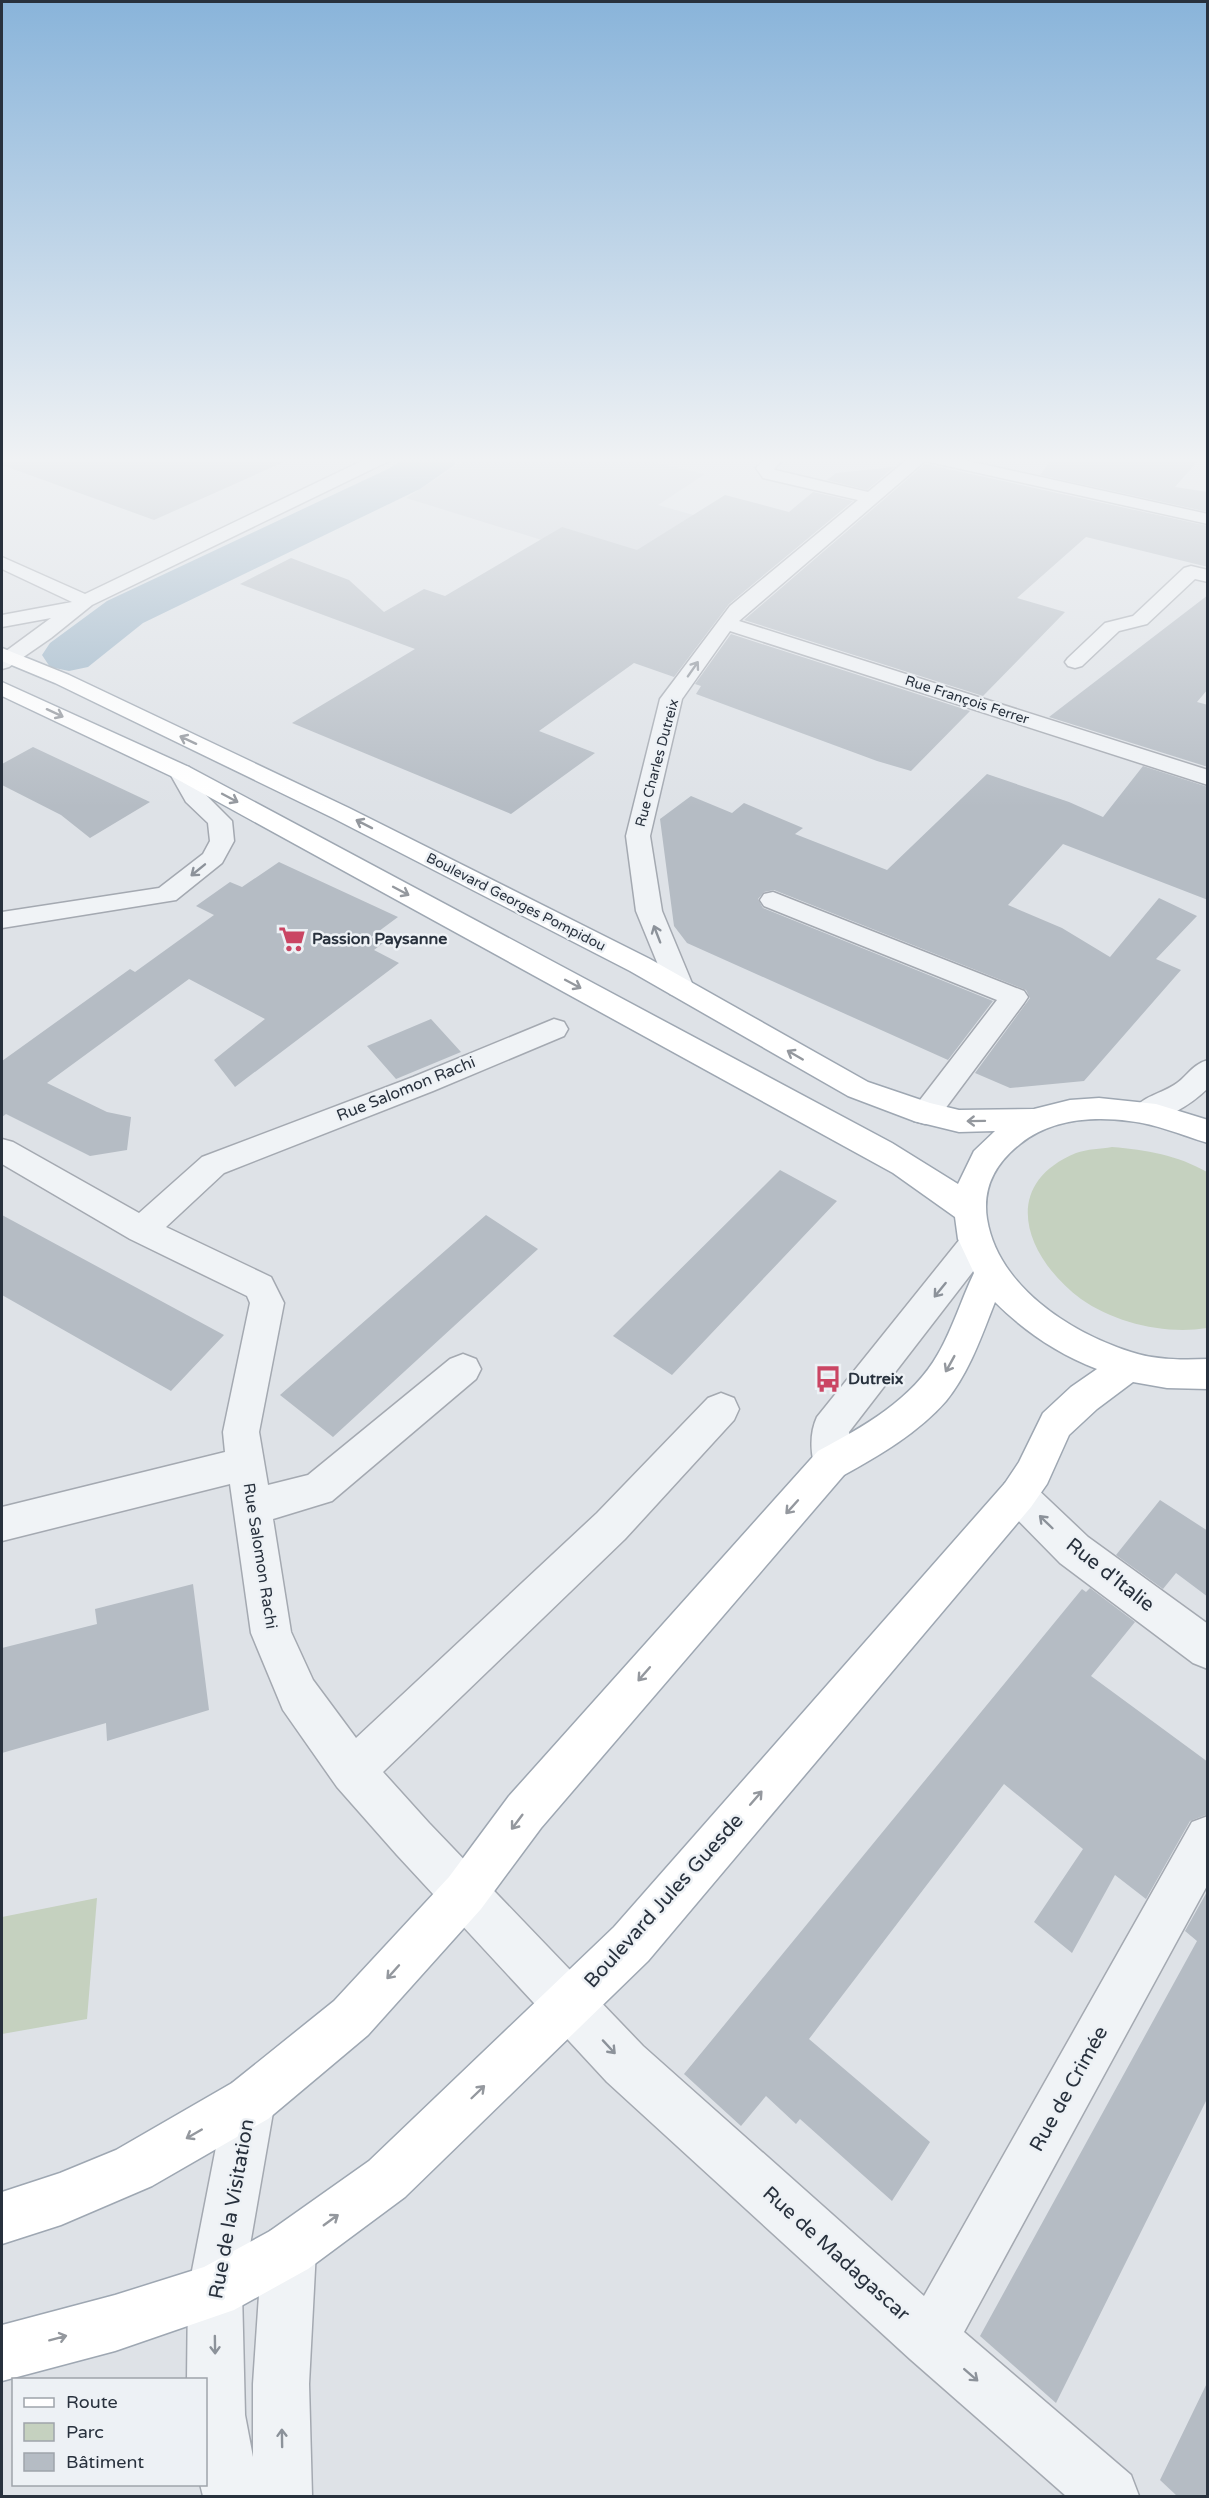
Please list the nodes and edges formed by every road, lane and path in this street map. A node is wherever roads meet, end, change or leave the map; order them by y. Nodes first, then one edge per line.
1 (23, 574) edge
2 (144, 574) edge
3 (781, 574) edge
4 (1189, 574) edge
5 (79, 605) junction
6 (2, 621) edge
7 (726, 623) junction
8 (4, 658) edge
9 (1075, 662) dead end
10 (2, 688) edge
11 (181, 772) junction
12 (1208, 778) edge
13 (773, 900) dead end
14 (2, 920) edge
15 (681, 988) junction
16 (554, 1029) dead end
17 (1208, 1070) edge
18 (1147, 1112) junction
19 (925, 1113) junction
20 (1035, 1120) junction
21 (1208, 1132) edge
22 (2, 1150) edge
23 (142, 1230) junction
24 (979, 1242) junction
25 (1128, 1366) junction
26 (463, 1369) dead end
27 (1208, 1374) edge
28 (721, 1409) dead end
29 (246, 1463) junction
30 (831, 1463) junction
31 (1018, 1495) junction
32 (252, 1507) junction
33 (2, 1524) edge
34 (1208, 1649) edge
35 (353, 1771) junction
36 (1208, 1838) edge
37 (465, 1893) junction
38 (569, 2004) junction
39 (250, 2101) junction
40 (2, 2218) edge
41 (289, 2250) junction
42 (215, 2291) junction
43 (930, 2339) junction
44 (2, 2353) edge
45 (232, 2496) edge
46 (284, 2496) edge
47 (1110, 2496) edge

1 - 5 street
2 - 5 street
3 - 7 street, Rue Charles Dutreix
4 - 9 street
5 - 6 street
5 - 8 street
7 - 12 street, Rue François Ferrer
15 -> 7 street, Rue Charles Dutreix
15 -> 8 main road, Boulevard Georges Pompidou
10 -> 11 main road
11 -> 14 street
11 -> 24 main road
13 - 19 street
19 -> 15 main road, Boulevard Georges Pompidou
16 - 23 street, Rue Salomon Rachi
17 - 18 street
18 - 20 main road, Boulevard Georges Pompidou
18 - 21 main road, Boulevard Georges Pompidou
20 -> 19 main road, Boulevard Georges Pompidou
20 - 24 main road, Boulevard Georges Pompidou
22 - 23 street, Rue Salomon Rachi
23 - 29 street, Rue Salomon Rachi
24 - 25 main road
24 -> 30 street
24 -> 30 main road
25 - 27 main road
25 - 31 main road, Boulevard Jules Guesde
26 - 32 street
28 - 35 street
29 - 32 street, Rue Salomon Rachi
29 - 33 street
30 -> 37 main road
34 -> 31 street, Rue d'Italie
38 -> 31 main road, Boulevard Jules Guesde
32 - 35 street, Rue Salomon Rachi
35 - 37 street, Rue Salomon Rachi
36 - 43 street, Rue de Crimée
37 - 38 street, Rue de Madagascar
37 -> 39 main road
41 -> 38 main road, Boulevard Jules Guesde
38 -> 43 street, Rue de Madagascar
39 -> 40 main road
39 - 42 street, Rue de la Visitation
41 - 42 main road, Boulevard Jules Guesde
46 -> 41 street
44 -> 42 main road, Boulevard Jules Guesde
42 -> 45 street, Rue de la Visitation
43 -> 47 street, Rue de Madagascar

